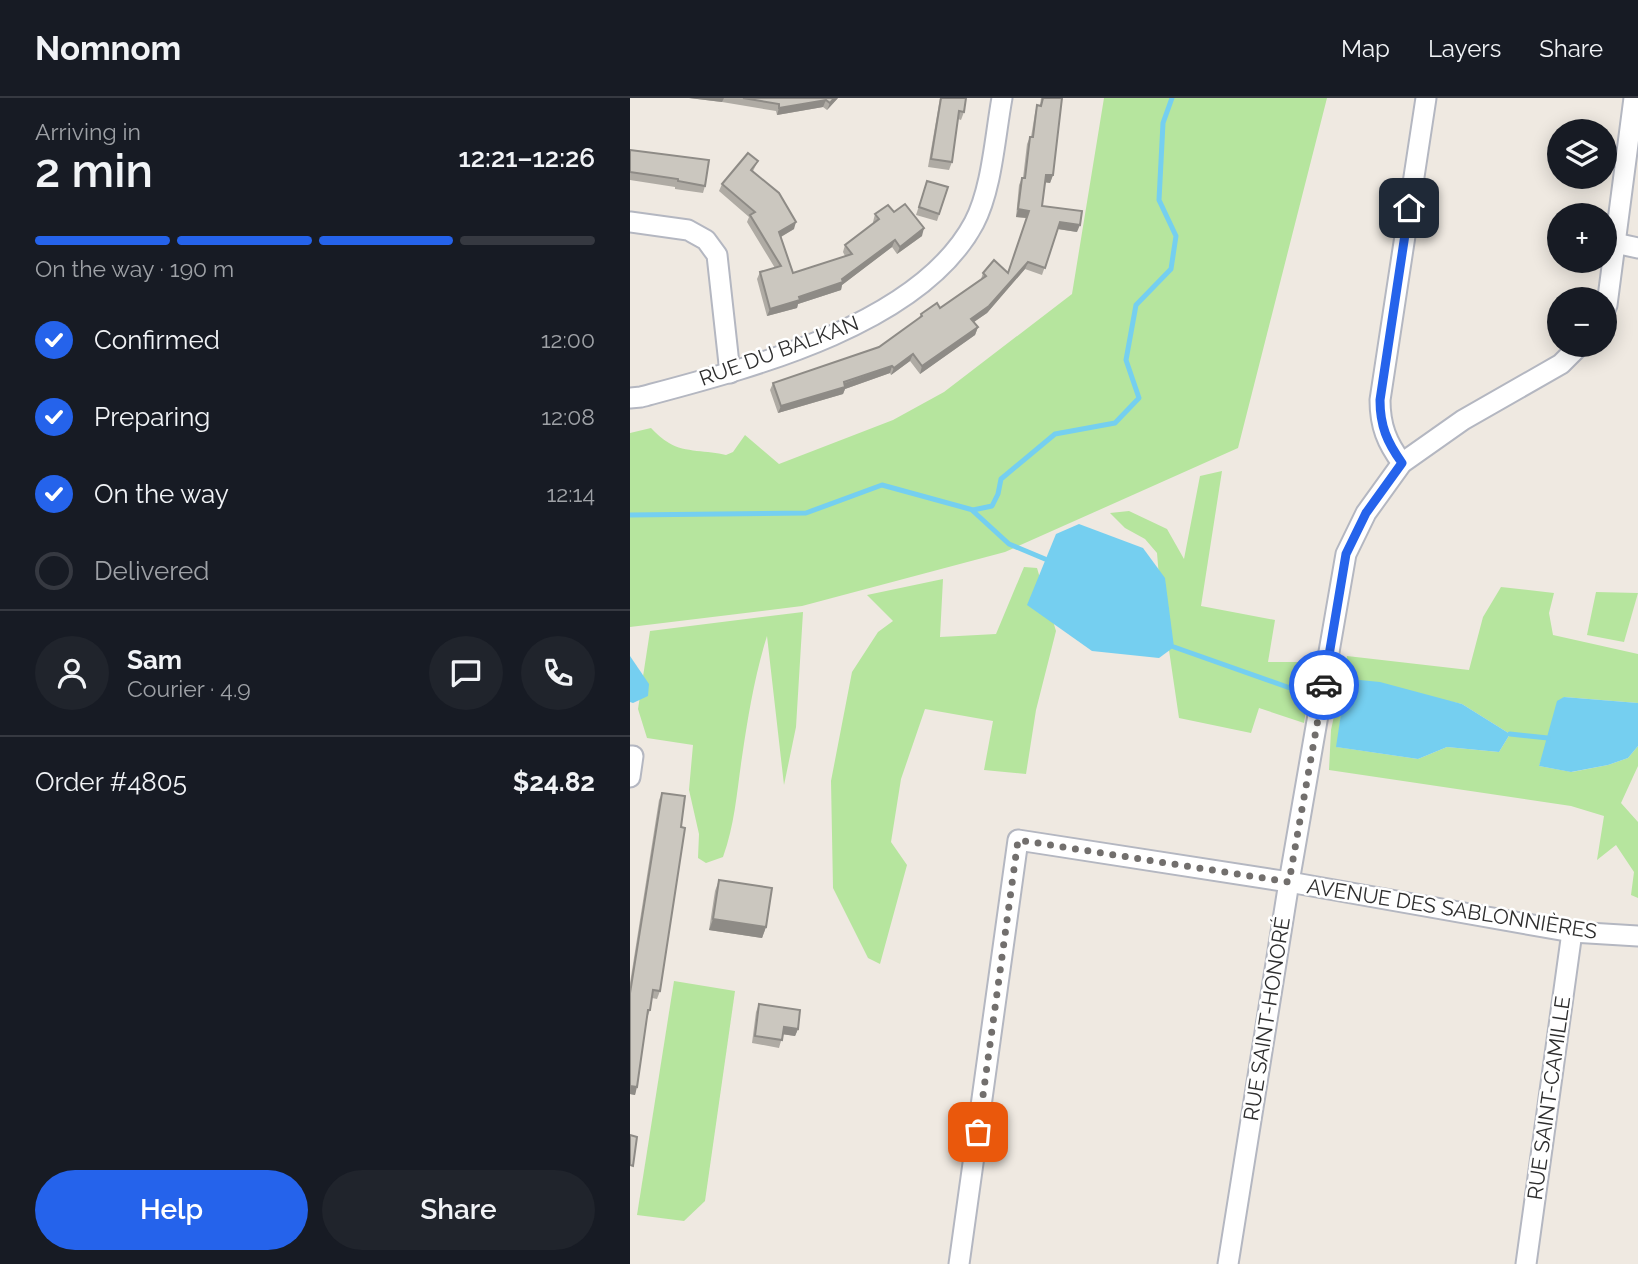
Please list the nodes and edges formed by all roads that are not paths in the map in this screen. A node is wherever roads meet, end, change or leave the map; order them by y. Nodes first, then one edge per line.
1 (1002, 98) edge
2 (1426, 98) edge
3 (1634, 98) edge
4 (630, 222) edge
5 (1617, 228) edge
6 (1617, 243) edge
7 (1638, 248) edge
8 (1568, 357) edge
9 (730, 373) junction
10 (630, 398) edge
11 (1402, 463) junction
12 (632, 756) edge
13 (630, 777) edge
14 (1289, 882) junction
15 (1572, 932) junction
16 (1638, 936) edge
17 (959, 1264) edge
18 (1228, 1264) edge
19 (1526, 1264) edge

1 - 9 street, RUE DU BALKAN
2 - 11 street
3 - 5 street
4 - 9 street
6 - 7 street
8 - 11 street, RUE SAINT-HONORÉ
9 - 10 street, RUE DU BALKAN
11 - 14 street, RUE SAINT-HONORÉ
12 - 13 street
14 - 15 street, AVENUE DES SABLONNIÈRES
14 - 17 street, AVENUE DES SABLONNIÈRES
14 - 18 street, RUE SAINT-HONORÉ
15 - 16 street, AVENUE DES SABLONNIÈRES
15 - 19 street, RUE SAINT-CAMILLE

